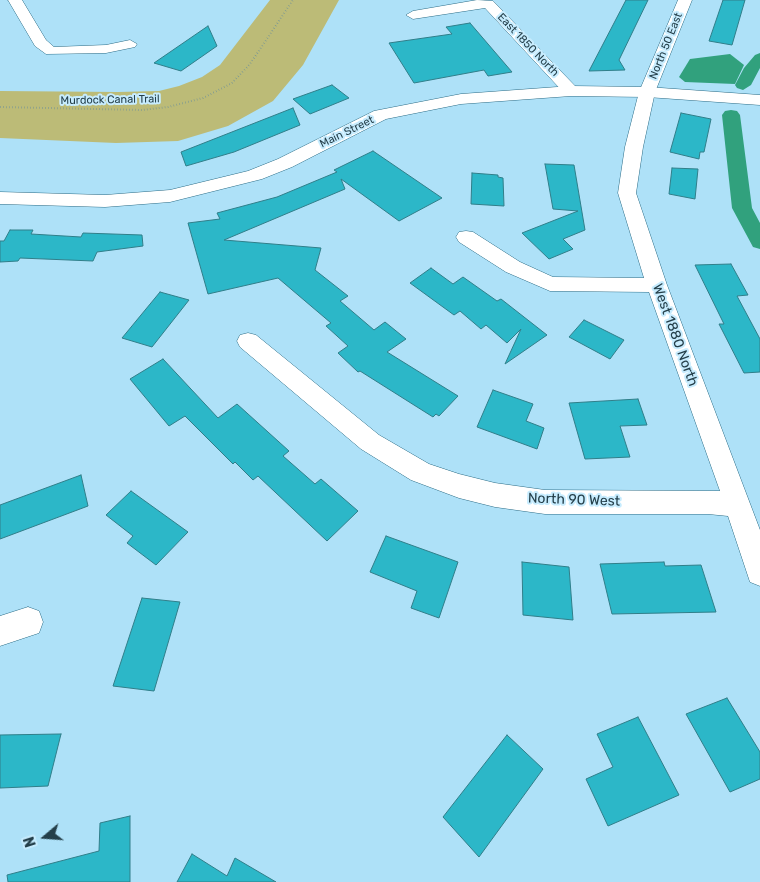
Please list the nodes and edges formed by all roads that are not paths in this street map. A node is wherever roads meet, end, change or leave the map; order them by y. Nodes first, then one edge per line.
1 (15, 0) edge
2 (685, 0) edge
3 (486, 2) edge
4 (413, 14) dead end
5 (130, 44) dead end
6 (571, 91) junction
7 (647, 92) junction
8 (760, 100) edge
9 (0, 198) edge
10 (466, 237) dead end
11 (656, 285) junction
12 (248, 341) dead end
13 (738, 505) junction
14 (760, 572) edge
15 (28, 622) dead end
16 (0, 631) edge

1 - 5 street
2 - 7 street, North 50 East
3 - 4 street
3 - 6 street, East 1850 North
6 - 7 street, Main Street
6 - 9 street, Main Street
7 - 8 street, Main Street
7 - 11 street, West 1880 North
10 - 11 street
11 - 13 street, West 1880 North
12 - 13 street, North 90 West
13 - 14 street, West 1880 North
15 - 16 street

